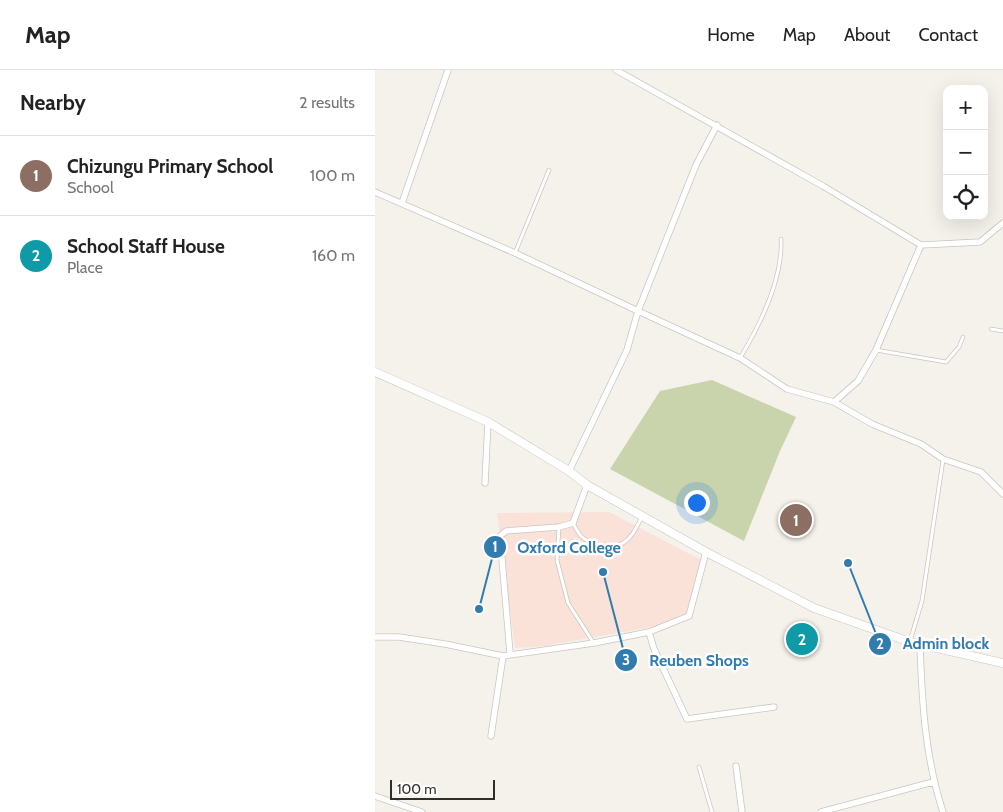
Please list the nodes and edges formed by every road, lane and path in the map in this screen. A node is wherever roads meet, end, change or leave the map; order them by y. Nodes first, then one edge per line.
1 (448, 70) edge
2 (616, 70) edge
3 (717, 125) junction
4 (549, 170) dead end
5 (375, 192) edge
6 (402, 203) junction
7 (1003, 223) edge
8 (781, 239) dead end
9 (921, 245) junction
10 (515, 253) junction
11 (638, 311) junction
12 (991, 329) dead end
13 (1003, 331) edge
14 (963, 337) dead end
15 (876, 350) junction
16 (740, 358) junction
17 (375, 372) edge
18 (834, 402) junction
19 (488, 422) junction
20 (943, 460) junction
21 (569, 471) junction
22 (485, 483) dead end
23 (587, 485) junction
24 (1003, 494) edge
25 (642, 516) junction
26 (573, 523) junction
27 (559, 527) junction
28 (706, 552) junction
29 (649, 632) junction
30 (375, 637) edge
31 (910, 642) junction
32 (594, 643) junction
33 (920, 645) junction
34 (510, 653) junction
35 (503, 656) junction
36 (1003, 663) edge
37 (774, 707) dead end
38 (491, 736) dead end
39 (736, 766) dead end
40 (699, 767) dead end
41 (933, 782) junction
42 (375, 796) edge
43 (422, 812) edge
44 (712, 812) edge
45 (742, 812) edge
46 (821, 812) edge
47 (943, 812) edge

1 - 6 street
2 - 3 street
3 - 9 street
3 - 11 street
4 - 10 lane
5 - 6 street
6 - 10 street
7 - 9 street
8 - 16 lane
9 - 15 street
10 - 11 street
11 - 16 street
11 - 21 street
12 - 13 lane
14 - 15 lane
15 - 18 street
16 - 18 street
17 - 19 street
18 - 20 street
19 - 21 street
19 - 22 street
20 - 24 street
20 - 31 lane
21 - 23 street
23 - 25 street
23 - 26 street
25 - 26 lane
25 - 28 street
26 - 27 street
27 - 32 lane
27 - 34 street
28 - 29 street
28 - 31 street
29 - 32 street
29 - 37 street
30 - 35 street
31 - 33 street
32 - 34 street
33 - 36 street
33 - 41 street
34 - 35 street
35 - 38 street
39 - 45 street
40 - 44 lane
41 - 46 street
41 - 47 street
42 - 43 street

